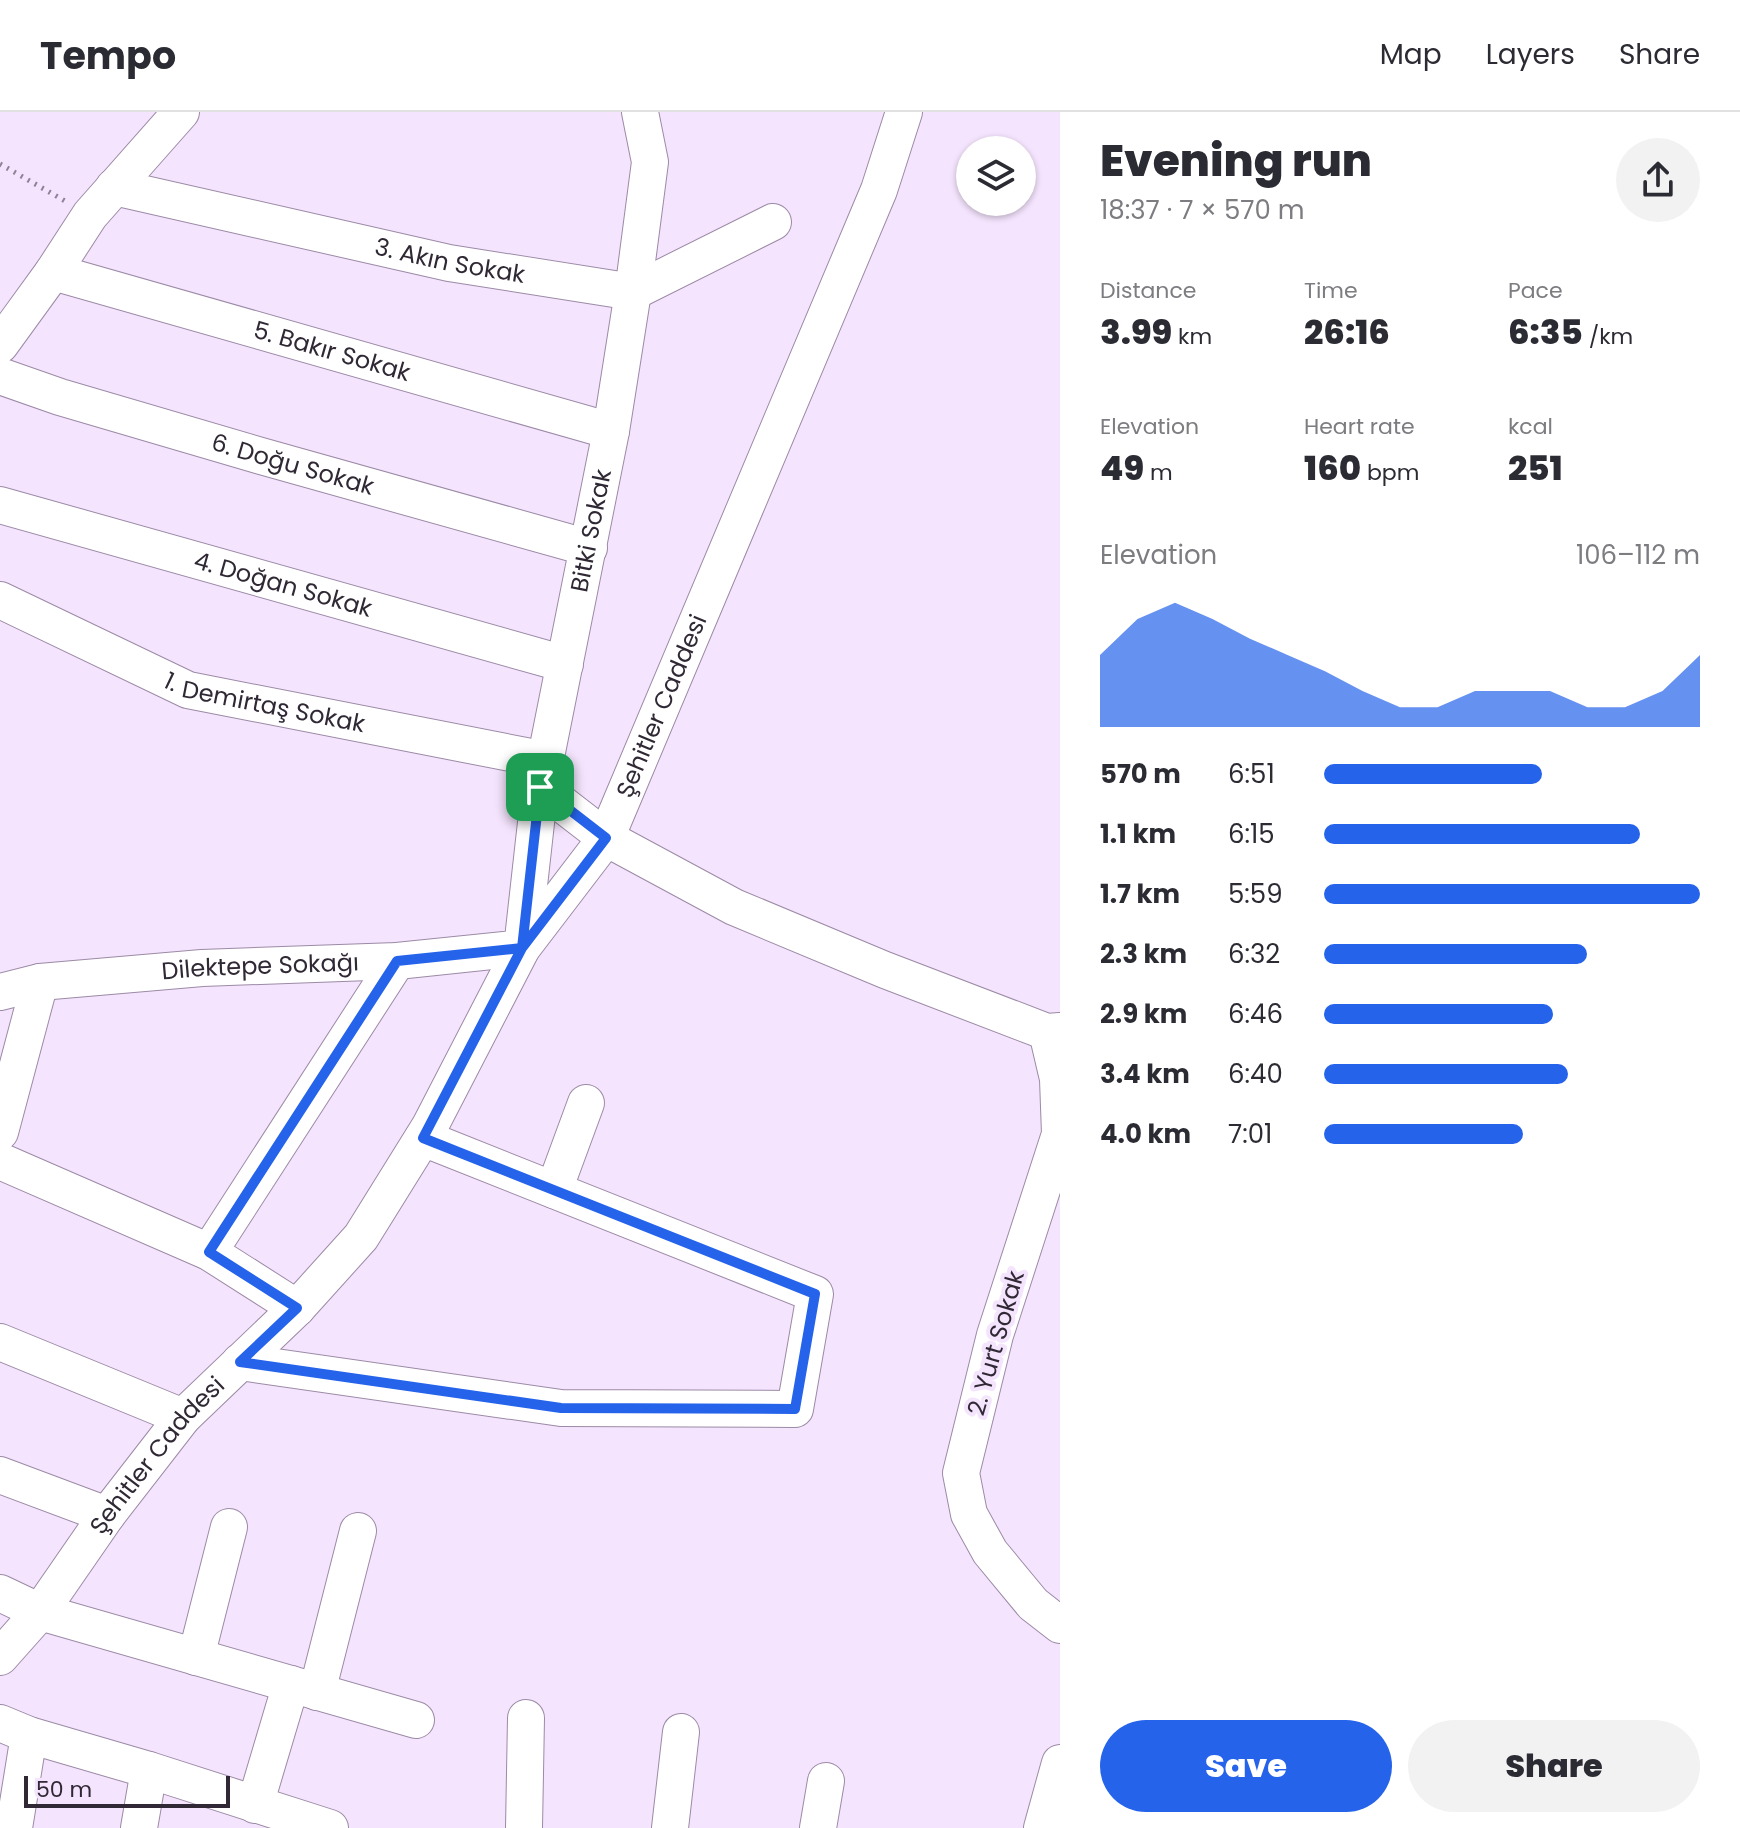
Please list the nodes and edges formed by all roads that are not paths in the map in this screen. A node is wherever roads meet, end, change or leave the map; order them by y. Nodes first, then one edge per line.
1 (181, 112) edge
2 (640, 112) edge
3 (904, 112) edge
4 (114, 187) junction
5 (773, 222) dead end
6 (53, 272) junction
7 (633, 292) junction
8 (0, 345) edge
9 (0, 376) edge
10 (611, 431) junction
11 (0, 505) edge
12 (589, 548) junction
13 (0, 600) edge
14 (565, 664) junction
15 (543, 774) junction
16 (606, 838) junction
17 (522, 948) junction
18 (397, 961) junction
19 (40, 982) junction
20 (0, 992) edge
21 (1054, 1032) edge
22 (586, 1103) dead end
23 (0, 1132) edge
24 (1060, 1134) edge
25 (423, 1138) junction
26 (0, 1161) edge
27 (554, 1190) junction
28 (209, 1252) junction
29 (297, 1308) junction
30 (0, 1342) edge
31 (240, 1362) junction
32 (183, 1417) junction
33 (0, 1475) edge
34 (107, 1515) junction
35 (229, 1527) dead end
36 (358, 1531) dead end
37 (0, 1593) edge
38 (40, 1612) junction
39 (1060, 1625) edge
40 (0, 1657) edge
41 (196, 1657) junction
42 (304, 1688) junction
43 (526, 1718) dead end
44 (416, 1720) dead end
45 (14, 1729) edge
46 (681, 1732) dead end
47 (1060, 1763) edge
48 (149, 1770) junction
49 (826, 1781) dead end
50 (255, 1805) junction
51 (292, 1822) edge
52 (14, 1828) edge
53 (139, 1828) edge
54 (330, 1828) edge
55 (524, 1828) edge
56 (670, 1828) edge
57 (818, 1828) edge
58 (1042, 1828) edge

1 - 4 street
2 - 7 street, Bitki Sokak
3 - 16 street, Şehitler Caddesi
4 - 6 street
4 - 7 street, 3. Akın Sokak
5 - 7 street
6 - 8 street
6 - 10 street, 5. Bakır Sokak
7 - 10 street, Bitki Sokak
9 - 12 street, 6. Doğu Sokak
10 - 12 street, Bitki Sokak
11 - 14 street, 4. Doğan Sokak
12 - 14 street, Bitki Sokak
13 - 15 street, 1. Demirtaş Sokak
14 - 15 street, Bitki Sokak
15 - 16 street
15 - 17 street, Bitki Sokak
16 - 17 street, Şehitler Caddesi
16 - 21 street
17 - 18 street, Dilektepe Sokağı
17 - 25 street, Şehitler Caddesi
18 - 19 street, Dilektepe Sokağı
18 - 28 street
19 - 20 street, Dilektepe Sokağı
19 - 23 street
21 - 24 street, 2. Yurt Sokak
22 - 27 street
24 - 39 street, 2. Yurt Sokak
25 - 27 street
25 - 29 street, Şehitler Caddesi
26 - 28 street
27 - 31 street
28 - 29 street
29 - 31 street, Şehitler Caddesi
30 - 32 street
31 - 32 street, Şehitler Caddesi
32 - 34 street, Şehitler Caddesi
33 - 34 street
34 - 38 street, Şehitler Caddesi
35 - 41 street
36 - 42 street
37 - 38 street
38 - 40 street, Şehitler Caddesi
38 - 41 street
41 - 42 street
42 - 44 street
42 - 50 street
43 - 55 street
45 - 48 street
45 - 52 street
46 - 56 street
47 - 58 street
48 - 50 street
48 - 53 street
49 - 57 street
50 - 51 street
51 - 54 street

